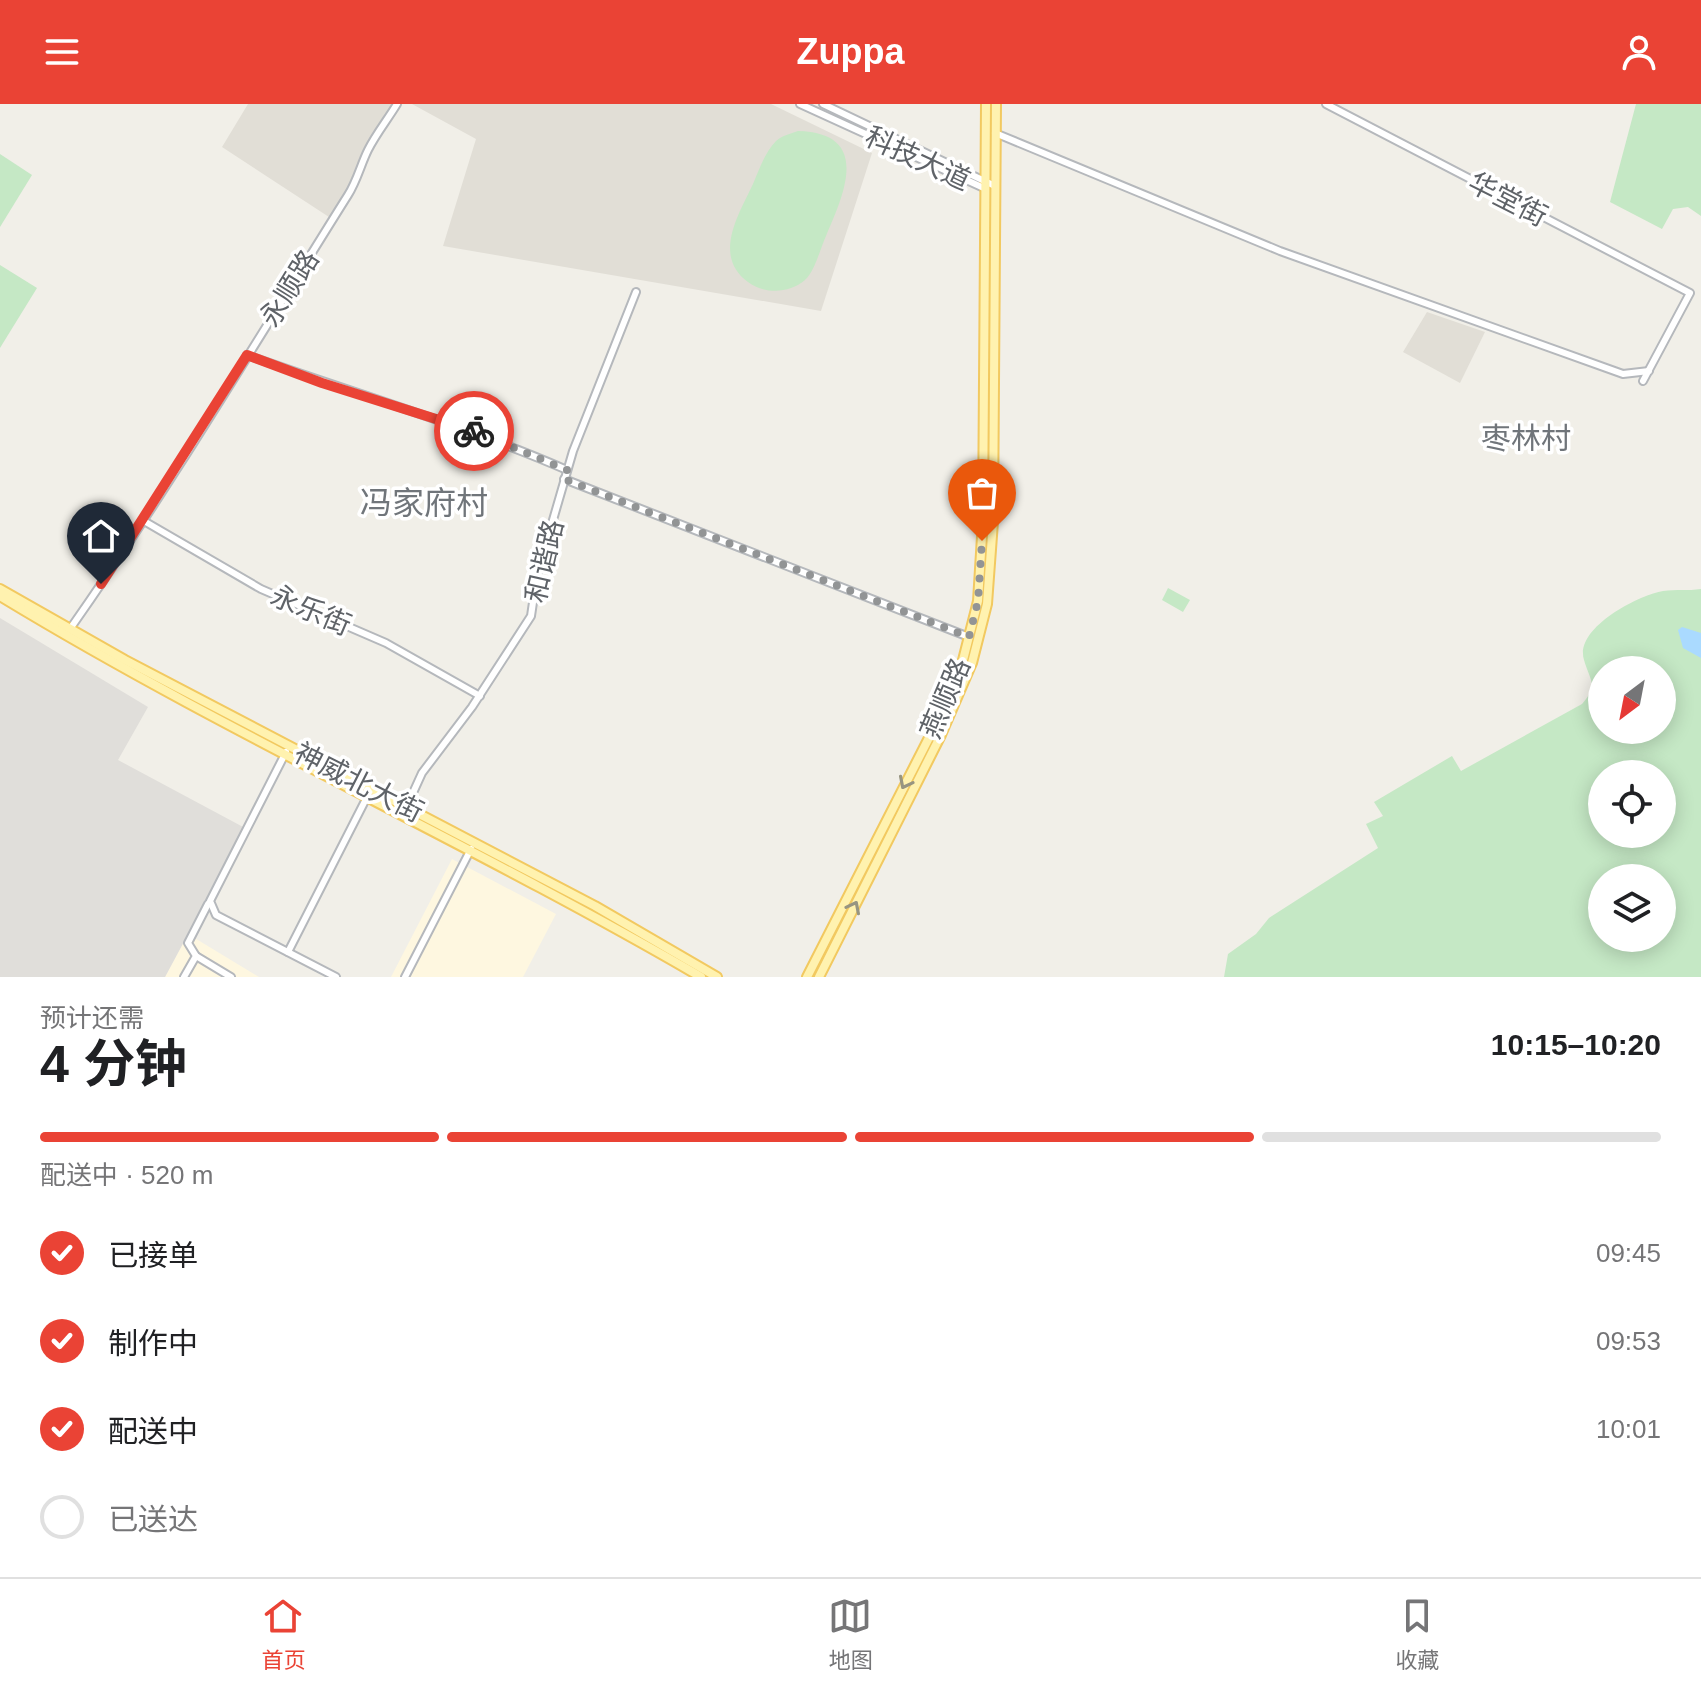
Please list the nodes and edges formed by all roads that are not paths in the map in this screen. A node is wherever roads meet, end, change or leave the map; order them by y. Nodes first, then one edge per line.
1 (397, 104) edge
2 (800, 104) edge
3 (823, 104) edge
4 (986, 104) edge
5 (996, 104) edge
6 (1326, 104) edge
7 (995, 133) junction
8 (989, 185) junction
9 (636, 292) dead end
10 (247, 355) junction
11 (1649, 371) junction
12 (1643, 381) dead end
13 (567, 470) junction
14 (564, 479) junction
15 (144, 521) junction
16 (0, 589) edge
17 (0, 596) edge
18 (70, 629) junction
19 (969, 637) junction
20 (480, 696) junction
21 (286, 752) junction
22 (368, 795) junction
23 (407, 806) junction
24 (471, 849) junction
25 (210, 901) junction
26 (288, 952) junction
27 (196, 956) junction
28 (184, 977) edge
29 (231, 977) edge
30 (336, 977) edge
31 (405, 977) edge
32 (701, 977) edge
33 (717, 977) edge
34 (807, 977) edge
35 (819, 977) edge

1 - 10 street, 永顺路
2 - 8 street, 科技大道
3 - 8 street, 科技大道
4 - 8 main road, 燕顺路
5 - 7 main road, 燕顺路
6 - 11 street, 华堂街
7 - 8 main road, 燕顺路
7 - 11 street
8 - 19 main road, 燕顺路
35 -> 8 main road, 燕顺路
9 - 13 street, 和谐路
10 - 13 street
10 - 15 street, 永顺路
11 - 12 street
13 - 14 street, 和谐路
14 - 19 street
14 - 20 street, 和谐路
15 - 18 street, 永顺路
15 - 20 street, 永乐街
16 - 18 main road, 神威北大街
17 - 21 main road, 神威北大街
18 - 23 main road, 神威北大街
19 -> 34 main road, 燕顺路
20 - 23 street, 和谐路
21 - 22 main road, 神威北大街
21 - 25 street
22 - 24 main road, 神威北大街
22 - 26 street
23 - 33 main road, 神威北大街
24 - 31 street
24 - 32 main road, 神威北大街
25 - 26 street
25 - 27 street
26 - 30 street
27 - 28 street
27 - 29 street

